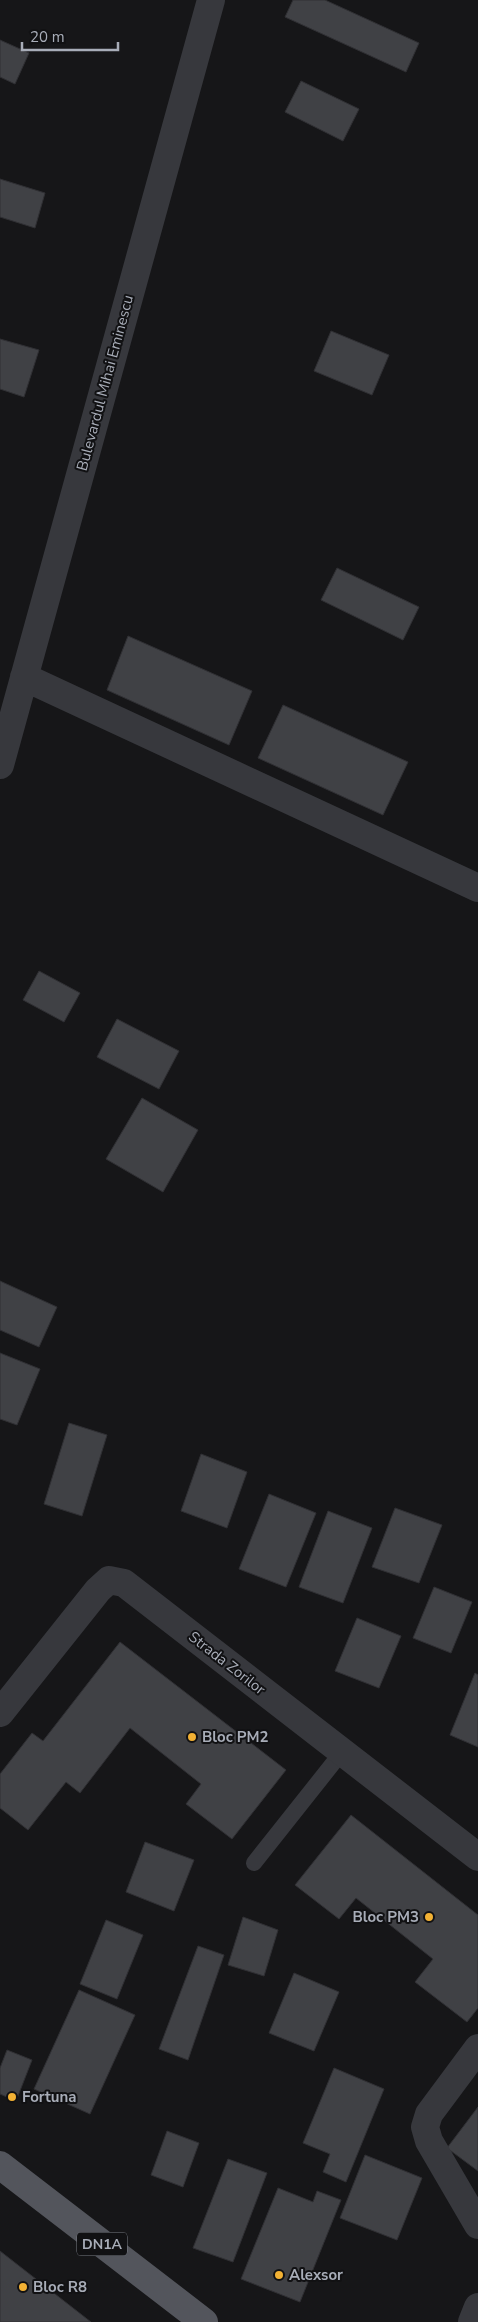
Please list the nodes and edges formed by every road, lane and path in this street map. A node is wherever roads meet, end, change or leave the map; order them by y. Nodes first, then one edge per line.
1 (211, 0) edge
2 (24, 677) junction
3 (0, 765) edge
4 (478, 888) edge
5 (0, 1714) edge
6 (342, 1752) junction
7 (478, 1857) edge
8 (254, 1863) dead end
9 (478, 2048) edge
10 (0, 2165) edge
11 (478, 2225) edge
12 (478, 2307) edge
13 (204, 2322) edge
14 (472, 2322) edge

1 - 2 street, Bulevardul Mihai Eminescu
2 - 3 street, Bulevardul Mihai Eminescu
2 - 4 street
5 - 6 street, Strada Zorilor
6 - 7 street, Strada Zorilor
6 - 8 lane
9 - 11 street
10 - 13 main road, DN1A
12 - 14 street

